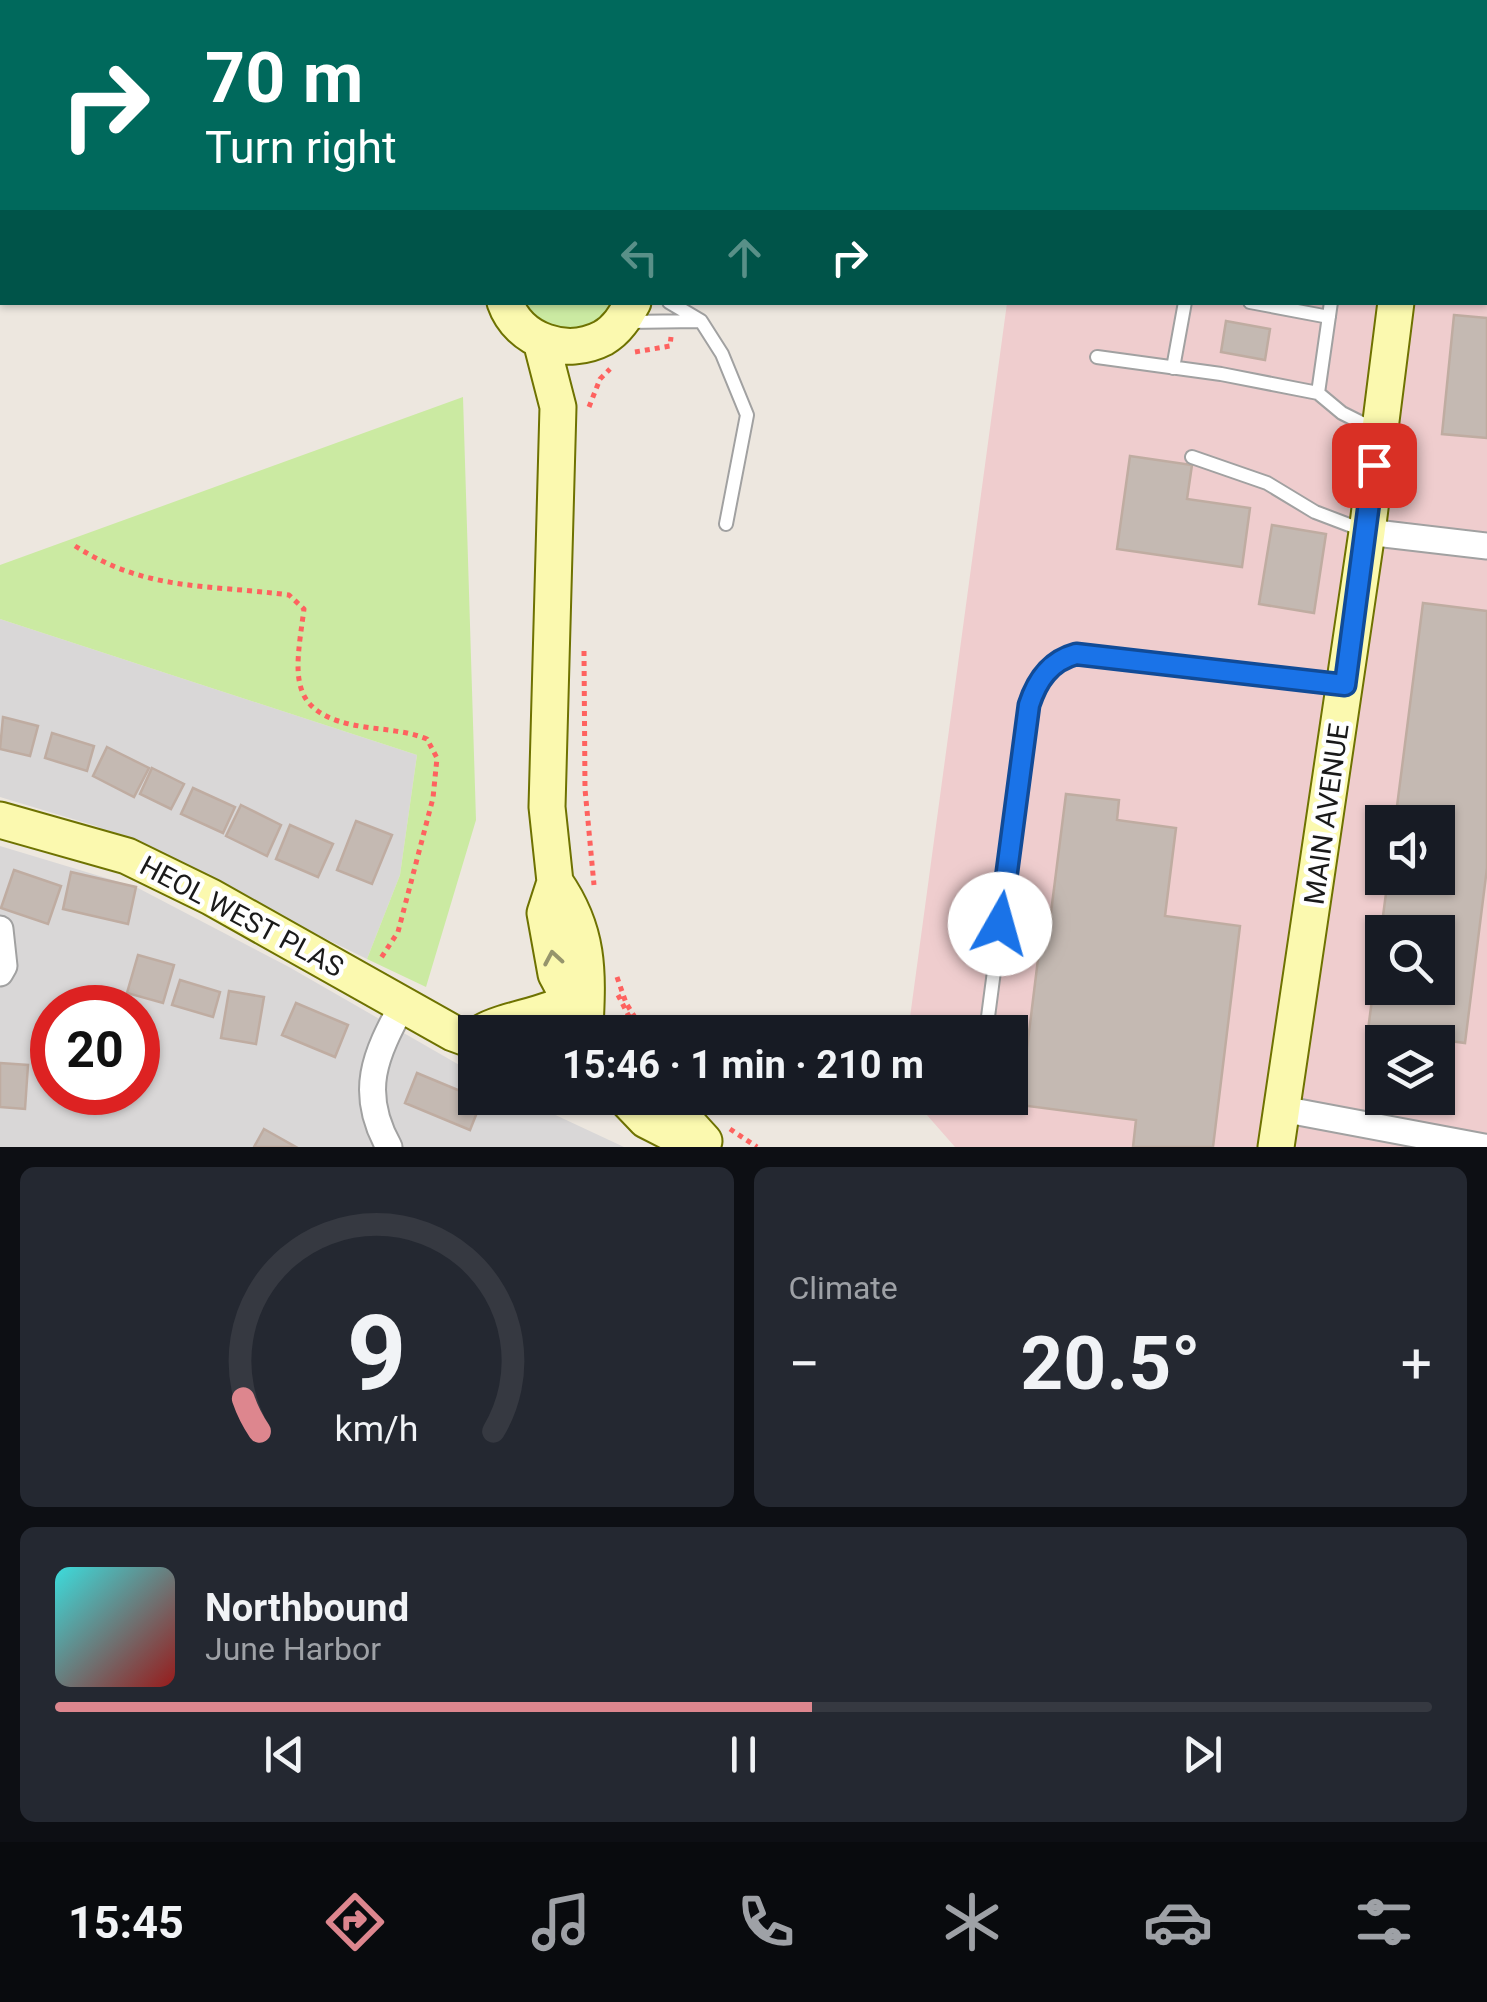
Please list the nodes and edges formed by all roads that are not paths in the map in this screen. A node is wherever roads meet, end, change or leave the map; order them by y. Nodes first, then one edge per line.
1 (507, 305) edge
2 (675, 305) edge
3 (1184, 305) edge
4 (1280, 305) edge
5 (1396, 305) edge
6 (1330, 310) edge
7 (700, 321) junction
8 (619, 336) edge
9 (541, 341) junction
10 (1097, 357) dead end
11 (1174, 368) junction
12 (1318, 393) junction
13 (572, 411) junction
14 (1378, 431) junction
15 (1192, 456) dead end
16 (726, 524) dead end
17 (1367, 532) junction
18 (1487, 546) edge
19 (1345, 685) junction
20 (0, 820) edge
21 (0, 929) edge
22 (0, 973) edge
23 (403, 1004) junction
24 (587, 1015) edge
25 (988, 1015) edge
26 (458, 1033) edge
27 (1282, 1109) junction
28 (641, 1115) edge
29 (680, 1115) edge
30 (389, 1147) edge
31 (699, 1147) edge
32 (709, 1147) edge
33 (1276, 1147) edge
34 (1484, 1147) edge

1 - 9 street
2 - 7 lane
3 - 11 lane
4 - 6 lane
5 - 14 street, MAIN AVENUE
6 - 12 lane
7 - 8 lane
7 - 16 lane
8 - 9 street
8 - 13 street
9 - 13 street
10 - 11 lane
11 - 12 lane
12 - 14 lane
13 - 24 street
14 - 17 street, MAIN AVENUE
15 - 17 lane
17 - 18 street
17 - 19 street, MAIN AVENUE
19 - 25 lane
19 - 27 street, MAIN AVENUE
20 - 23 street, HEOL WEST PLAS
21 - 22 street
23 - 26 street, HEOL WEST PLAS
23 - 30 street
27 - 33 street, MAIN AVENUE
27 - 34 street
28 - 31 street
29 - 32 street

